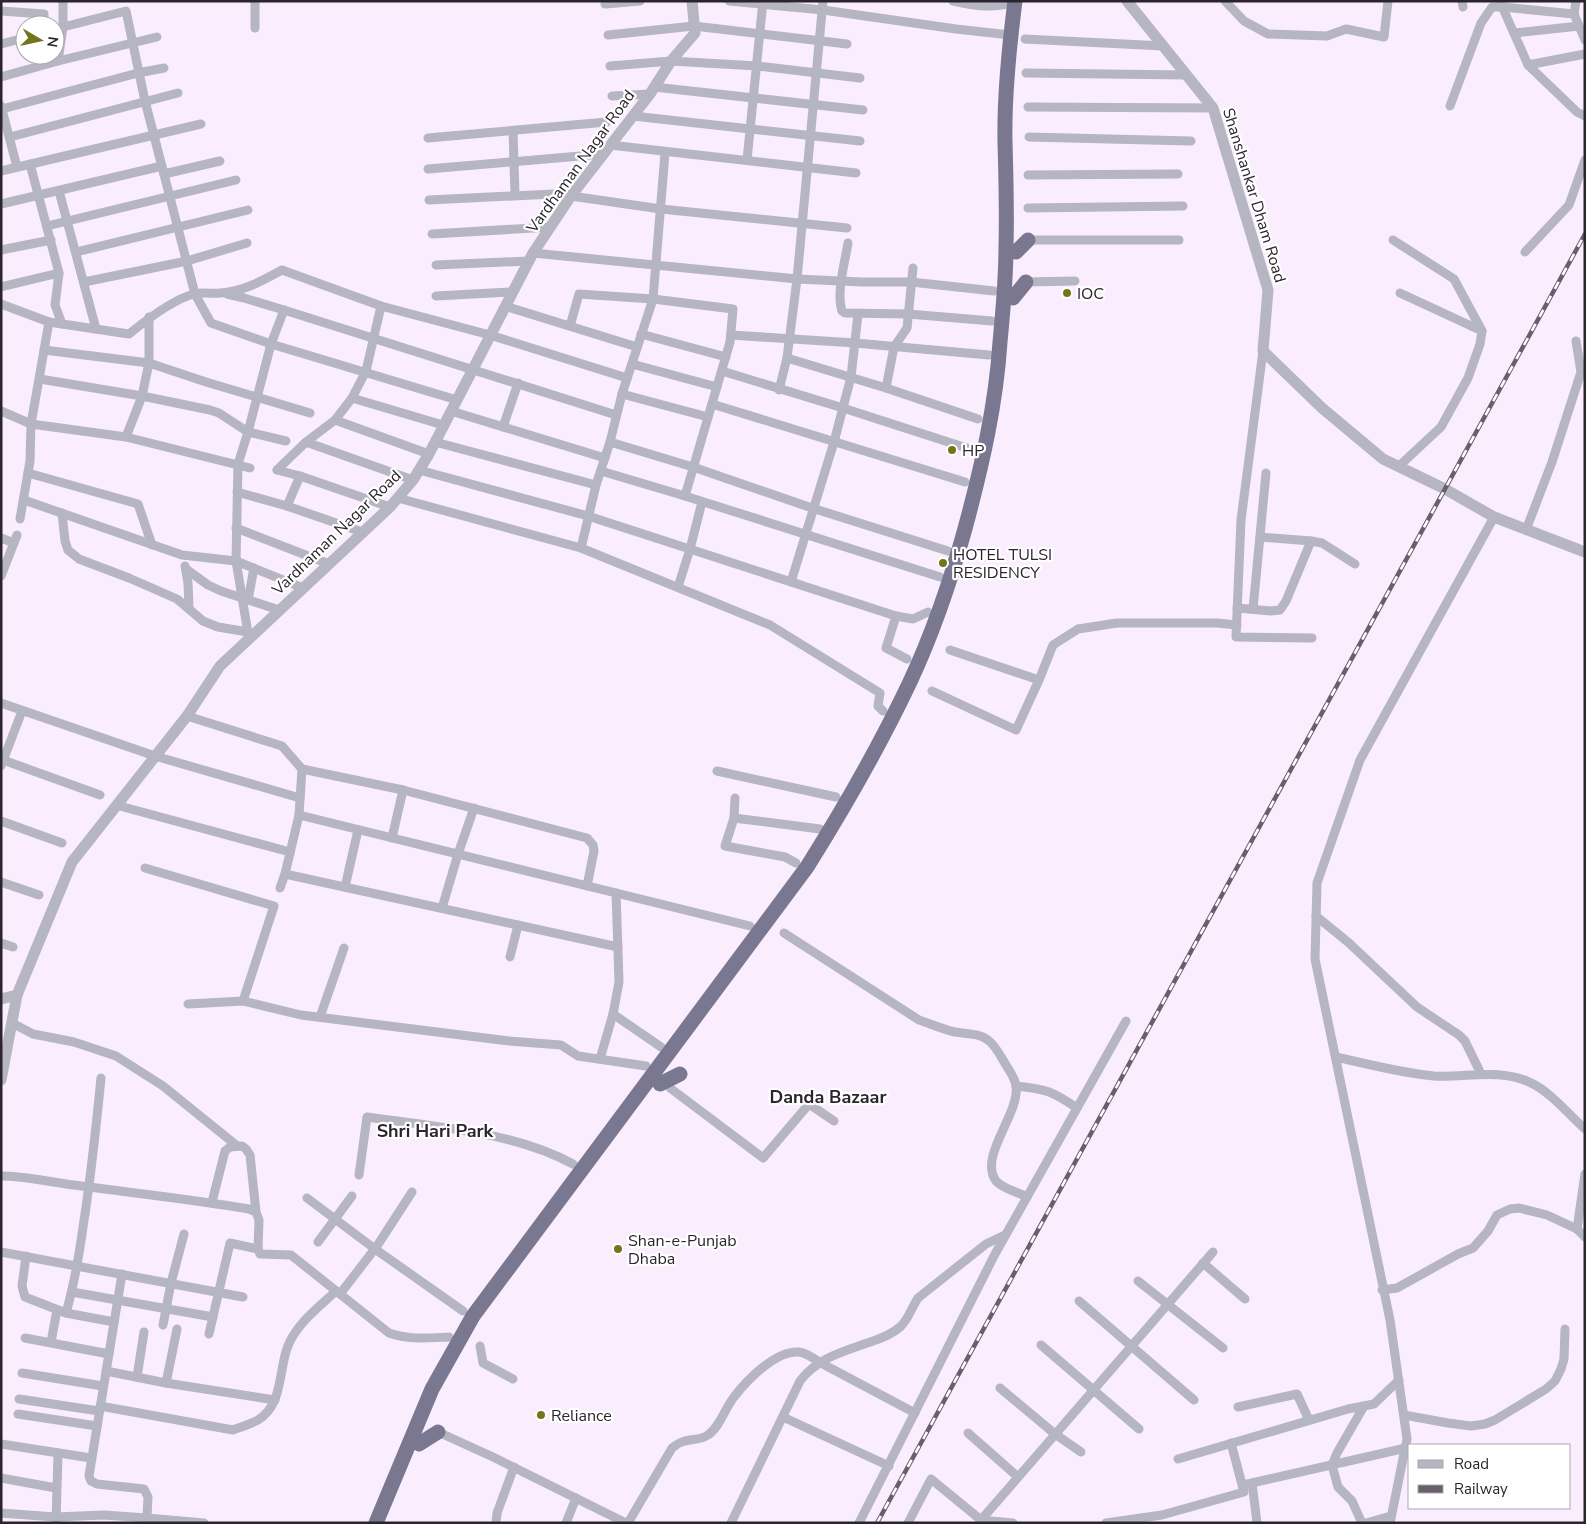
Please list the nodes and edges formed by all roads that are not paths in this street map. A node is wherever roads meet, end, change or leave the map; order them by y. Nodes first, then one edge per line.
1 (63, 1) edge
2 (255, 1) edge
3 (640, 1) edge
4 (692, 1) edge
5 (729, 1) edge
6 (953, 1) edge
7 (1127, 1) edge
8 (1225, 1) edge
9 (1388, 1) edge
10 (1576, 1) edge
11 (1015, 2) edge
12 (763, 3) edge
13 (605, 4) dead end
14 (1501, 4) edge
15 (823, 6) edge
16 (1, 11) edge
17 (1574, 14) junction
18 (44, 15) edge
19 (63, 15) edge
20 (65, 26) edge
21 (694, 26) junction
22 (1579, 26) junction
23 (255, 28) dead end
24 (1514, 33) junction
25 (608, 35) dead end
26 (760, 35) junction
27 (157, 37) dead end
28 (1018, 37) junction
29 (15, 40) edge
30 (1585, 40) edge
31 (820, 41) junction
32 (132, 43) junction
33 (1, 44) edge
34 (848, 44) dead end
35 (1163, 46) junction
36 (1585, 54) edge
37 (65, 59) edge
38 (671, 61) junction
39 (43, 65) edge
40 (1528, 65) junction
41 (610, 66) dead end
42 (756, 66) junction
43 (164, 68) dead end
44 (817, 72) junction
45 (1026, 72) dead end
46 (138, 73) junction
47 (1187, 75) junction
48 (1, 76) edge
49 (860, 78) dead end
50 (652, 90) junction
51 (178, 93) dead end
52 (612, 96) dead end
53 (754, 98) junction
54 (145, 101) junction
55 (814, 104) junction
56 (1450, 106) dead end
57 (2, 107) edge
58 (1028, 107) dead end
59 (1213, 108) junction
60 (863, 110) dead end
61 (1585, 115) edge
62 (633, 116) junction
63 (607, 122) dead end
64 (201, 124) dead end
65 (4, 125) edge
66 (513, 130) junction
67 (750, 130) junction
68 (811, 135) junction
69 (154, 136) junction
70 (10, 137) junction
71 (428, 138) dead end
72 (1029, 138) dead end
73 (860, 141) dead end
74 (1191, 141) dead end
75 (607, 149) junction
76 (665, 152) junction
77 (747, 160) junction
78 (1585, 160) edge
79 (220, 161) dead end
80 (515, 161) junction
81 (30, 164) junction
82 (18, 167) junction
83 (808, 167) junction
84 (428, 168) dead end
85 (163, 170) junction
86 (1, 171) edge
87 (856, 173) dead end
88 (1178, 174) dead end
89 (1028, 175) dead end
90 (236, 180) dead end
91 (59, 191) junction
92 (572, 194) junction
93 (515, 195) junction
94 (39, 196) junction
95 (170, 197) junction
96 (429, 200) dead end
97 (1, 204) edge
98 (1183, 206) dead end
99 (1028, 208) dead end
100 (661, 209) junction
101 (248, 210) dead end
102 (68, 221) junction
103 (802, 223) junction
104 (47, 226) junction
105 (178, 227) junction
106 (550, 227) junction
107 (847, 228) dead end
108 (432, 234) dead end
109 (50, 240) junction
110 (1028, 240) joint
111 (1179, 240) dead end
112 (1393, 240) dead end
113 (848, 243) dead end
114 (247, 244) dead end
115 (1, 250) edge
116 (1011, 250) junction
117 (76, 252) junction
118 (1525, 252) dead end
119 (531, 257) junction
120 (186, 261) junction
121 (656, 265) junction
122 (436, 266) dead end
123 (913, 268) dead end
124 (60, 273) junction
125 (797, 279) junction
126 (841, 281) junction
127 (1076, 281) dead end
128 (84, 282) junction
129 (911, 282) junction
130 (1026, 282) joint
131 (1, 289) edge
132 (994, 291) dead end
133 (512, 292) junction
134 (222, 293) junction
135 (1400, 293) dead end
136 (195, 294) junction
137 (436, 296) dead end
138 (1013, 298) dead end
139 (653, 299) junction
140 (2, 304) edge
141 (381, 306) junction
142 (505, 306) junction
143 (284, 310) junction
144 (858, 314) junction
145 (908, 314) junction
146 (149, 316) junction
147 (992, 321) dead end
148 (49, 322) junction
149 (62, 324) junction
150 (570, 326) junction
151 (96, 329) junction
152 (1482, 331) junction
153 (641, 334) junction
154 (490, 335) junction
155 (731, 335) junction
156 (374, 339) junction
157 (790, 339) junction
158 (1576, 341) dead end
159 (855, 342) junction
160 (271, 344) junction
161 (894, 346) junction
162 (637, 347) junction
163 (44, 350) junction
164 (1263, 350) junction
165 (726, 356) junction
166 (989, 356) dead end
167 (787, 358) junction
168 (149, 363) junction
169 (632, 364) junction
170 (472, 368) junction
171 (366, 371) junction
172 (722, 371) junction
173 (851, 377) junction
174 (627, 378) junction
175 (40, 379) junction
176 (518, 383) junction
177 (717, 387) junction
178 (886, 388) junction
179 (779, 390) junction
180 (622, 394) junction
181 (142, 396) junction
182 (257, 397) junction
183 (352, 398) junction
184 (456, 400) junction
185 (712, 404) junction
186 (843, 408) junction
187 (1, 410) edge
188 (451, 411) junction
189 (310, 413) dead end
190 (616, 415) junction
191 (708, 417) junction
192 (978, 419) dead end
193 (335, 420) junction
194 (31, 424) junction
195 (443, 425) junction
196 (503, 427) junction
197 (248, 432) junction
198 (126, 437) junction
199 (286, 441) dead end
200 (306, 442) junction
201 (435, 442) junction
202 (610, 442) junction
203 (834, 442) junction
204 (973, 450) dead end
205 (429, 454) junction
206 (605, 458) junction
207 (238, 464) junction
208 (1398, 466) junction
209 (693, 467) junction
210 (250, 468) dead end
211 (419, 470) junction
212 (601, 471) junction
213 (28, 473) junction
214 (1266, 473) dead end
215 (300, 476) junction
216 (413, 480) junction
217 (965, 482) dead end
218 (596, 485) junction
219 (237, 492) junction
220 (685, 496) junction
221 (24, 500) junction
222 (394, 502) junction
223 (702, 502) junction
224 (287, 506) junction
225 (812, 508) junction
226 (62, 513) junction
227 (588, 516) junction
228 (1494, 517) junction
229 (20, 519) dead end
230 (236, 528) junction
231 (1526, 530) junction
232 (362, 532) junction
233 (805, 536) junction
234 (1260, 537) junction
235 (1, 538) edge
236 (1311, 541) junction
237 (152, 545) junction
238 (581, 548) junction
239 (690, 549) junction
240 (1585, 552) edge
241 (952, 554) junction
242 (182, 555) junction
243 (236, 561) junction
244 (328, 564) junction
245 (1355, 564) dead end
246 (254, 568) junction
247 (186, 569) junction
248 (1, 576) edge
249 (940, 577) joint
250 (790, 582) junction
251 (678, 587) junction
252 (303, 588) junction
253 (245, 599) junction
254 (189, 608) junction
255 (1237, 608) junction
256 (1253, 609) junction
257 (279, 610) junction
258 (928, 612) dead end
259 (896, 616) junction
260 (1237, 625) junction
261 (248, 635) junction
262 (1312, 638) dead end
263 (950, 650) dead end
264 (911, 664) junction
265 (1040, 680) junction
266 (894, 687) dead end
267 (932, 691) dead end
268 (1, 703) edge
269 (22, 711) junction
270 (882, 711) dead end
271 (186, 716) junction
272 (155, 756) junction
273 (2, 763) edge
274 (302, 769) junction
275 (717, 771) dead end
276 (403, 790) junction
277 (100, 795) dead end
278 (300, 798) junction
279 (735, 798) dead end
280 (836, 798) dead end
281 (116, 805) junction
282 (474, 808) junction
283 (299, 815) junction
284 (734, 818) junction
285 (1, 821) edge
286 (820, 829) dead end
287 (358, 830) junction
288 (392, 838) junction
289 (62, 843) dead end
290 (290, 852) junction
291 (458, 854) junction
292 (812, 860) junction
293 (796, 863) joint
294 (145, 868) dead end
295 (285, 874) junction
296 (1, 882) edge
297 (587, 886) junction
298 (345, 887) junction
299 (280, 888) dead end
300 (616, 893) junction
301 (39, 895) dead end
302 (442, 908) junction
303 (1316, 916) junction
304 (518, 925) junction
305 (750, 926) dead end
306 (784, 933) dead end
307 (1, 943) edge
308 (13, 947) dead end
309 (618, 947) junction
310 (344, 948) dead end
311 (510, 957) dead end
312 (17, 995) junction
313 (1, 999) edge
314 (243, 1001) junction
315 (188, 1004) dead end
316 (613, 1014) junction
317 (320, 1017) junction
318 (1126, 1021) dead end
319 (12, 1023) junction
320 (661, 1055) junction
321 (1336, 1057) junction
322 (600, 1059) junction
323 (3, 1060) edge
324 (646, 1066) joint
325 (680, 1074) dead end
326 (1481, 1074) junction
327 (101, 1078) dead end
328 (1, 1080) edge
329 (665, 1086) joint
330 (1016, 1086) junction
331 (1077, 1108) junction
332 (834, 1121) dead end
333 (1585, 1129) edge
334 (236, 1145) junction
335 (576, 1166) junction
336 (1585, 1174) edge
337 (359, 1175) dead end
338 (1, 1176) edge
339 (89, 1187) junction
340 (412, 1192) dead end
341 (352, 1196) dead end
342 (1027, 1196) junction
343 (307, 1198) dead end
344 (212, 1202) junction
345 (256, 1212) junction
346 (336, 1220) junction
347 (1577, 1229) junction
348 (184, 1234) dead end
349 (1005, 1235) junction
350 (1585, 1238) edge
351 (318, 1242) dead end
352 (258, 1249) junction
353 (375, 1249) junction
354 (1, 1252) edge
355 (1213, 1252) dead end
356 (26, 1256) junction
357 (1203, 1263) junction
358 (77, 1266) junction
359 (122, 1274) junction
360 (1138, 1281) dead end
361 (171, 1283) junction
362 (1382, 1290) junction
363 (72, 1292) junction
364 (218, 1292) junction
365 (338, 1293) junction
366 (243, 1297) dead end
367 (1246, 1299) dead end
368 (118, 1300) junction
369 (1078, 1301) dead end
370 (1168, 1304) junction
371 (167, 1309) junction
372 (61, 1311) junction
373 (464, 1316) junction
374 (213, 1317) junction
375 (114, 1322) junction
376 (163, 1325) dead end
377 (177, 1329) dead end
378 (1566, 1329) dead end
379 (144, 1332) dead end
380 (209, 1334) dead end
381 (449, 1337) dead end
382 (25, 1338) dead end
383 (51, 1342) junction
384 (1041, 1345) dead end
385 (480, 1346) dead end
386 (1130, 1347) junction
387 (1223, 1348) dead end
388 (109, 1354) junction
389 (819, 1362) junction
390 (106, 1371) junction
391 (22, 1373) dead end
392 (137, 1377) junction
393 (513, 1378) dead end
394 (1399, 1380) junction
395 (166, 1383) junction
396 (104, 1386) junction
397 (1000, 1388) dead end
398 (1093, 1391) junction
399 (19, 1398) dead end
400 (275, 1400) junction
401 (1194, 1400) dead end
402 (1364, 1406) junction
403 (1238, 1407) dead end
404 (100, 1408) junction
405 (916, 1413) junction
406 (18, 1414) dead end
407 (1404, 1415) junction
408 (783, 1417) junction
409 (1309, 1420) junction
410 (97, 1426) junction
411 (1138, 1428) dead end
412 (438, 1432) joint
413 (968, 1433) dead end
414 (1056, 1434) junction
415 (1, 1444) edge
416 (420, 1444) dead end
417 (1231, 1444) junction
418 (1406, 1448) junction
419 (1081, 1452) dead end
420 (58, 1453) junction
421 (91, 1458) junction
422 (1178, 1459) dead end
423 (1332, 1465) junction
424 (889, 1466) junction
425 (514, 1467) junction
426 (1018, 1477) junction
427 (1, 1478) edge
428 (1248, 1484) junction
429 (56, 1488) junction
430 (576, 1498) junction
431 (1, 1513) edge
432 (55, 1520) edge
433 (146, 1520) edge
434 (981, 1520) junction
435 (1391, 1520) edge
436 (204, 1523) edge
437 (376, 1523) edge
438 (496, 1523) edge
439 (566, 1523) edge
440 (627, 1523) edge
441 (731, 1523) edge
442 (859, 1523) edge
443 (908, 1523) edge
444 (1013, 1523) edge
445 (1106, 1523) edge
446 (1257, 1523) edge
447 (1364, 1523) edge

1 - 19 street
2 - 23 street
3 - 13 street
4 - 21 street
5 - 12 street
6 - 11 street
7 - 35 street, Shanshankar Dham Road
8 - 9 street
10 - 17 street
11 - 28 highway
12 - 15 street
12 - 26 street
14 - 17 street
14 - 24 street
14 - 56 street
15 - 28 street
15 - 31 street
16 - 18 street
17 - 22 street
20 - 32 street
21 - 25 street
21 - 26 street
21 - 38 street, Vardhaman Nagar Road
22 - 24 street
22 - 30 street
24 - 40 street
26 - 31 street
26 - 42 street
27 - 32 street
28 - 35 street
28 - 116 highway
29 - 33 street
31 - 34 street
31 - 44 street
32 - 37 street
32 - 46 street
35 - 47 street, Shanshankar Dham Road
36 - 40 street
38 - 41 street
38 - 42 street
38 - 50 street, Vardhaman Nagar Road
39 - 48 street
40 - 61 street
42 - 44 street
42 - 53 street
43 - 46 street
44 - 49 street
44 - 55 street
45 - 47 street
46 - 54 street
46 - 57 street
47 - 59 street, Shanshankar Dham Road
50 - 52 street
50 - 53 street
50 - 62 street, Vardhaman Nagar Road
51 - 54 street
53 - 55 street
53 - 67 street
54 - 69 street
54 - 70 street
55 - 60 street
55 - 68 street
57 - 65 street
58 - 59 street
59 - 164 street, Shanshankar Dham Road
62 - 67 street
62 - 75 street, Vardhaman Nagar Road
63 - 66 street
64 - 69 street
65 - 70 street
66 - 71 street
66 - 80 street
67 - 68 street
67 - 77 street
68 - 73 street
68 - 83 street
69 - 81 street
69 - 85 street
70 - 82 street
72 - 74 street
75 - 76 street
75 - 80 street
75 - 92 street, Vardhaman Nagar Road
76 - 77 street
76 - 100 street
77 - 83 street
78 - 118 street
79 - 85 street
80 - 84 street
80 - 93 street
81 - 82 street
81 - 94 street
82 - 86 street
83 - 87 street
83 - 103 street
85 - 91 street
85 - 95 street
88 - 89 street
90 - 95 street
91 - 94 street
91 - 102 street
92 - 93 street
92 - 100 street
92 - 106 street, Vardhaman Nagar Road
93 - 96 street
94 - 97 street
94 - 104 street
95 - 102 street
95 - 105 street
98 - 99 street
100 - 103 street
100 - 121 street
101 - 105 street
102 - 104 street
102 - 117 street
103 - 107 street
103 - 125 street
104 - 109 street
105 - 117 street
105 - 120 street
106 - 108 street
106 - 119 street, Vardhaman Nagar Road
109 - 115 street
109 - 124 street
110 - 111 street
110 - 116 highway
112 - 152 street
113 - 126 street
114 - 120 street
116 - 241 highway
117 - 128 street
119 - 121 street
119 - 122 street
119 - 133 street, Vardhaman Nagar Road
120 - 128 street
120 - 136 street
121 - 125 street
121 - 139 street
123 - 129 street
124 - 131 street
124 - 149 street
125 - 126 street
125 - 157 street
126 - 129 street
126 - 144 street
127 - 130 street
128 - 151 street
129 - 132 street
129 - 145 street
130 - 138 highway
131 - 140 street
133 - 137 street
133 - 142 street, Vardhaman Nagar Road
134 - 136 street
134 - 141 street
134 - 143 street
135 - 152 street
136 - 146 street
136 - 160 street
139 - 150 street
139 - 153 street
139 - 155 street
140 - 148 street
141 - 154 street
141 - 156 street
142 - 150 street
142 - 154 street, Vardhaman Nagar Road
143 - 156 street
143 - 160 street
144 - 145 street
144 - 159 street
145 - 147 street
145 - 161 street
146 - 151 street
146 - 168 street
148 - 149 street
148 - 163 street
149 - 151 street
150 - 162 street
152 - 208 street
153 - 162 street
153 - 165 street
154 - 170 street, Vardhaman Nagar Road
154 - 174 street
155 - 157 street
155 - 165 street
156 - 170 street
156 - 171 street
157 - 159 street
157 - 167 street
158 - 231 street
159 - 161 street
159 - 173 street
160 - 171 street
160 - 182 street
161 - 166 street
161 - 178 street
162 - 169 street
163 - 168 street
163 - 175 street
164 - 208 street
164 - 255 street
165 - 172 street
167 - 173 street
167 - 179 street
168 - 181 street
168 - 182 street
169 - 174 street
169 - 177 street
170 - 176 street
170 - 184 street, Vardhaman Nagar Road
171 - 183 street
171 - 184 street
172 - 177 street
172 - 179 street
173 - 178 street
173 - 186 street
174 - 180 street
175 - 181 street
175 - 194 street
176 - 190 street
176 - 196 street
177 - 185 street
178 - 192 street
179 - 186 street
180 - 190 street
180 - 191 street
181 - 197 street
181 - 198 street
182 - 189 street
182 - 197 street
183 - 193 street
183 - 195 street
184 - 188 street, Vardhaman Nagar Road
185 - 191 street
185 - 203 street
186 - 203 street
186 - 204 street
187 - 194 street
188 - 195 street, Vardhaman Nagar Road
188 - 196 street
190 - 202 street
191 - 209 street
193 - 200 street
193 - 205 street
194 - 198 street
194 - 213 street
195 - 201 street, Vardhaman Nagar Road
196 - 206 street
197 - 199 street
197 - 207 street
198 - 207 street
200 - 215 street
200 - 216 street
201 - 205 street, Vardhaman Nagar Road
201 - 218 street
202 - 206 street
202 - 209 street
203 - 217 street
203 - 225 street
205 - 211 street, Vardhaman Nagar Road
206 - 212 street
207 - 210 street
207 - 219 street
208 - 228 street
209 - 220 street
209 - 225 street
211 - 216 street, Vardhaman Nagar Road
211 - 227 street
212 - 218 street
212 - 220 street
213 - 221 street
213 - 237 street
214 - 234 street
215 - 222 street
215 - 224 street
216 - 222 street, Vardhaman Nagar Road
218 - 227 street
219 - 224 street
219 - 230 street
220 - 223 street
221 - 226 street
221 - 229 street
222 - 232 street, Vardhaman Nagar Road
222 - 238 street
223 - 233 street
223 - 239 street
224 - 232 street
225 - 233 street
225 - 241 street
226 - 237 street
226 - 254 street
227 - 238 street
227 - 239 street
228 - 231 street
228 - 303 street
230 - 243 street
230 - 244 street
231 - 240 street
232 - 244 street, Vardhaman Nagar Road
233 - 249 street
233 - 250 street
234 - 236 street
234 - 256 street
235 - 248 street
236 - 245 street
236 - 256 street
237 - 242 street
238 - 251 street
239 - 250 street
239 - 251 street
241 - 249 highway
241 - 264 highway
242 - 243 street
242 - 247 street
243 - 246 street
243 - 253 street
244 - 252 street, Vardhaman Nagar Road
246 - 252 street
246 - 253 street
247 - 253 street
247 - 254 street
250 - 259 street
251 - 270 street
252 - 257 street, Vardhaman Nagar Road
253 - 257 street
253 - 261 street
254 - 261 street
255 - 256 street
255 - 260 street
257 - 261 street, Vardhaman Nagar Road
258 - 259 street
259 - 264 street
260 - 262 street
260 - 265 street
261 - 271 street, Vardhaman Nagar Road
263 - 265 street
264 - 266 highway
264 - 292 highway
265 - 267 street
268 - 269 street
269 - 272 street
269 - 273 street
271 - 272 street, Vardhaman Nagar Road
271 - 274 street
272 - 278 street
272 - 281 street, Vardhaman Nagar Road
273 - 277 street
274 - 276 street
274 - 278 street
275 - 280 street
276 - 282 street
276 - 288 street
278 - 283 street
279 - 284 street
281 - 290 street
281 - 312 street, Vardhaman Nagar Road
282 - 291 street
282 - 297 street
283 - 287 street
283 - 290 street
284 - 286 street
284 - 293 street
285 - 289 street
287 - 288 street
287 - 298 street
288 - 291 street
290 - 295 street
291 - 297 street
291 - 302 street
292 - 293 highway
292 - 320 highway
294 - 314 street
295 - 298 street
295 - 299 street
296 - 301 street
297 - 300 street
298 - 302 street
300 - 305 street
300 - 309 street
302 - 304 street
303 - 321 street
303 - 326 street
304 - 309 street
304 - 311 street
306 - 330 street
307 - 308 street
309 - 316 street
310 - 317 street
312 - 313 street
312 - 319 street, Vardhaman Nagar Road
314 - 315 street
314 - 317 street
316 - 320 street
316 - 322 street
317 - 322 street
318 - 331 street
319 - 323 street, Vardhaman Nagar Road
319 - 334 street
320 - 324 highway
320 - 335 highway
321 - 326 street
321 - 362 street
322 - 324 street
323 - 328 street, Vardhaman Nagar Road
325 - 329 highway
326 - 333 street
327 - 339 street
329 - 332 street
330 - 331 street
330 - 342 street
331 - 342 street
334 - 344 street
334 - 345 street
335 - 337 street
335 - 373 highway
336 - 347 street
338 - 339 street
339 - 344 street
339 - 358 street
340 - 353 street
341 - 346 street
342 - 349 street
343 - 346 street
344 - 345 street
345 - 352 street
346 - 351 street
346 - 353 street
347 - 350 street
347 - 362 street
348 - 361 street
349 - 389 street
349 - 405 street
352 - 364 street
352 - 365 street
353 - 365 street
353 - 373 street
354 - 356 street
355 - 357 street
356 - 358 street
356 - 372 street
357 - 367 street
357 - 370 street
358 - 359 street
358 - 363 street
359 - 361 street
359 - 368 street
360 - 370 street
361 - 364 street
361 - 371 street
362 - 394 street
363 - 368 street
363 - 372 street
364 - 366 street
364 - 374 street
365 - 381 street
365 - 400 street
368 - 371 street
368 - 375 street
369 - 386 street
370 - 386 street
370 - 387 street
371 - 374 street
371 - 376 street
372 - 375 street
372 - 383 street
373 - 437 highway
374 - 380 street
375 - 388 street
377 - 395 street
378 - 407 street
379 - 392 street
382 - 383 street
383 - 388 street
384 - 398 street
385 - 393 street
386 - 398 street
386 - 401 street
388 - 390 street
389 - 405 street
389 - 408 street
389 - 440 street
390 - 392 street
390 - 396 street
391 - 396 street
392 - 395 street
394 - 402 street
394 - 407 street
395 - 400 street
396 - 404 street
397 - 414 street
398 - 411 street
398 - 414 street
399 - 404 street
400 - 404 street
402 - 409 street
402 - 423 street
403 - 409 street
404 - 410 street
405 - 424 street
406 - 410 street
407 - 418 street
408 - 424 street
408 - 441 street
409 - 417 street
410 - 421 street
412 - 416 highway
412 - 425 street
413 - 426 street
414 - 419 street
414 - 426 street
415 - 420 street
417 - 422 street
417 - 428 street
418 - 423 street
418 - 435 street
420 - 421 street
420 - 429 street
421 - 433 street
423 - 428 street
423 - 447 street
424 - 442 street
425 - 430 street
425 - 438 street
426 - 434 street
427 - 429 street
428 - 445 street
428 - 446 street
429 - 432 street
430 - 439 street
430 - 440 street
431 - 432 street
432 - 433 street
433 - 436 street
434 - 443 street
434 - 444 street
435 - 447 street

